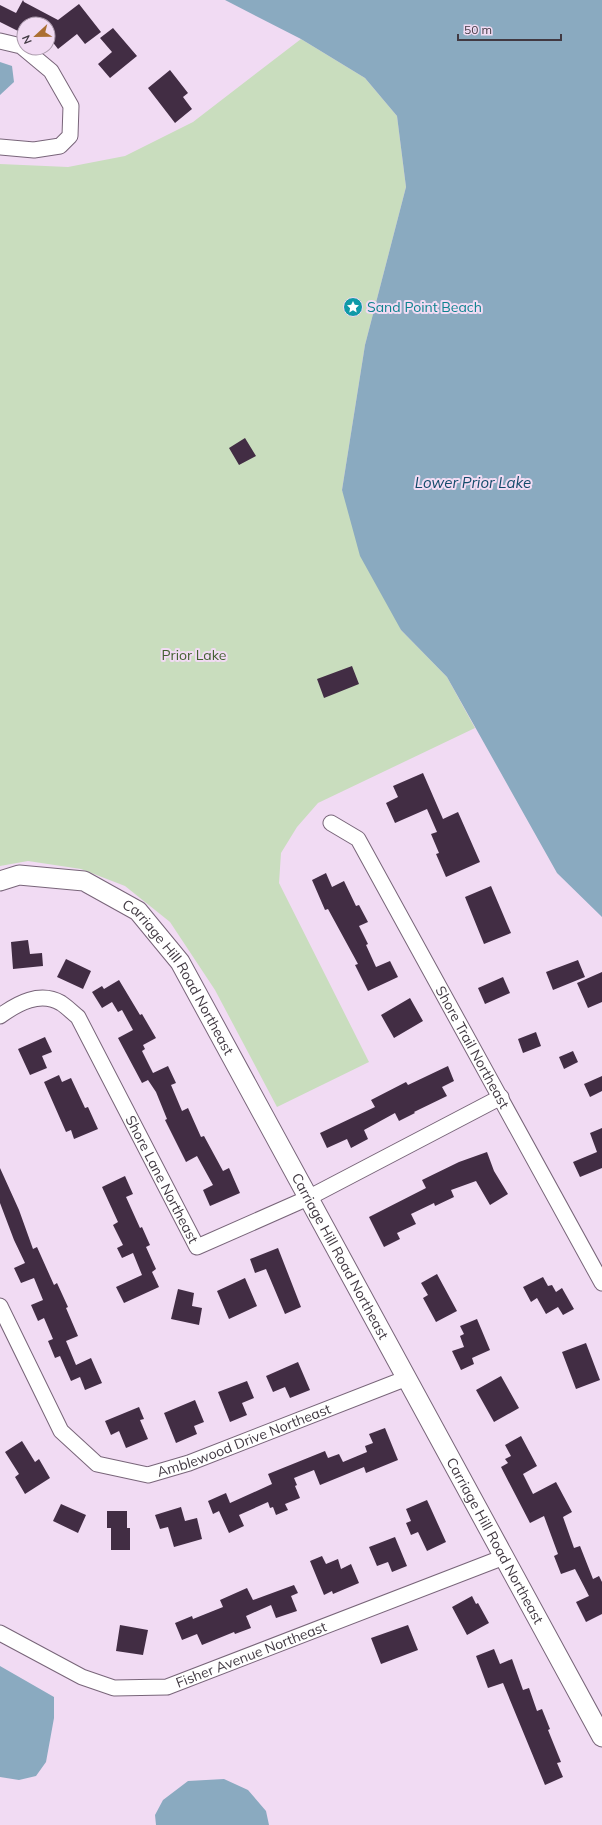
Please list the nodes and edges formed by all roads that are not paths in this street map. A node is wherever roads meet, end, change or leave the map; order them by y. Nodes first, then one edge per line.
1 (0, 41) edge
2 (0, 146) edge
3 (331, 823) dead end
4 (0, 880) edge
5 (0, 1016) edge
6 (501, 1097) junction
7 (308, 1198) junction
8 (602, 1283) edge
9 (0, 1306) edge
10 (4, 1326) edge
11 (407, 1378) junction
12 (504, 1557) junction
13 (0, 1633) edge
14 (602, 1737) edge

1 - 2 street
3 - 6 street, Shore Trail Northeast
4 - 7 street, Carriage Hill Road Northeast
5 - 7 street, Shore Lane Northeast
6 - 7 street, Shore Lane Northeast
6 - 8 street, Shore Trail Northeast
7 - 11 street, Carriage Hill Road Northeast
9 - 10 street, Amblewood Drive Northeast
10 - 11 street, Amblewood Drive Northeast
11 - 12 street, Carriage Hill Road Northeast
12 - 13 street, Fisher Avenue Northeast
12 - 14 street, Carriage Hill Road Northeast

